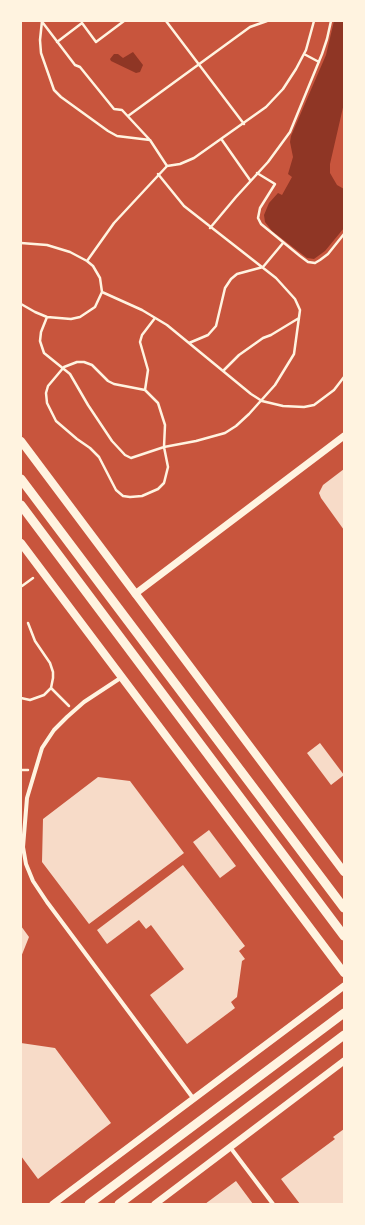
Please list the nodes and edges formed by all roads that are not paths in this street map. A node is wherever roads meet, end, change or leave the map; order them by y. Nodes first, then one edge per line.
1 (344, 436) edge
2 (21, 441) edge
3 (21, 479) edge
4 (21, 506) edge
5 (21, 543) edge
6 (135, 594) junction
7 (122, 677) junction
8 (344, 872) edge
9 (344, 908) edge
10 (344, 936) edge
11 (344, 973) edge
12 (344, 986) edge
13 (344, 1013) edge
14 (344, 1035) edge
15 (344, 1061) edge
16 (193, 1098) junction
17 (230, 1147) junction
18 (53, 1204) edge
19 (90, 1204) edge
20 (119, 1204) edge
21 (154, 1204) edge
22 (273, 1204) edge

1 - 6 street
2 - 6 main road
3 - 9 main road
4 - 10 main road
5 - 7 main road
6 - 8 main road
7 - 11 main road
7 - 16 street
12 - 16 street
13 - 19 main road
14 - 20 main road
15 - 17 street
16 - 18 street
17 - 21 street
17 - 22 street

